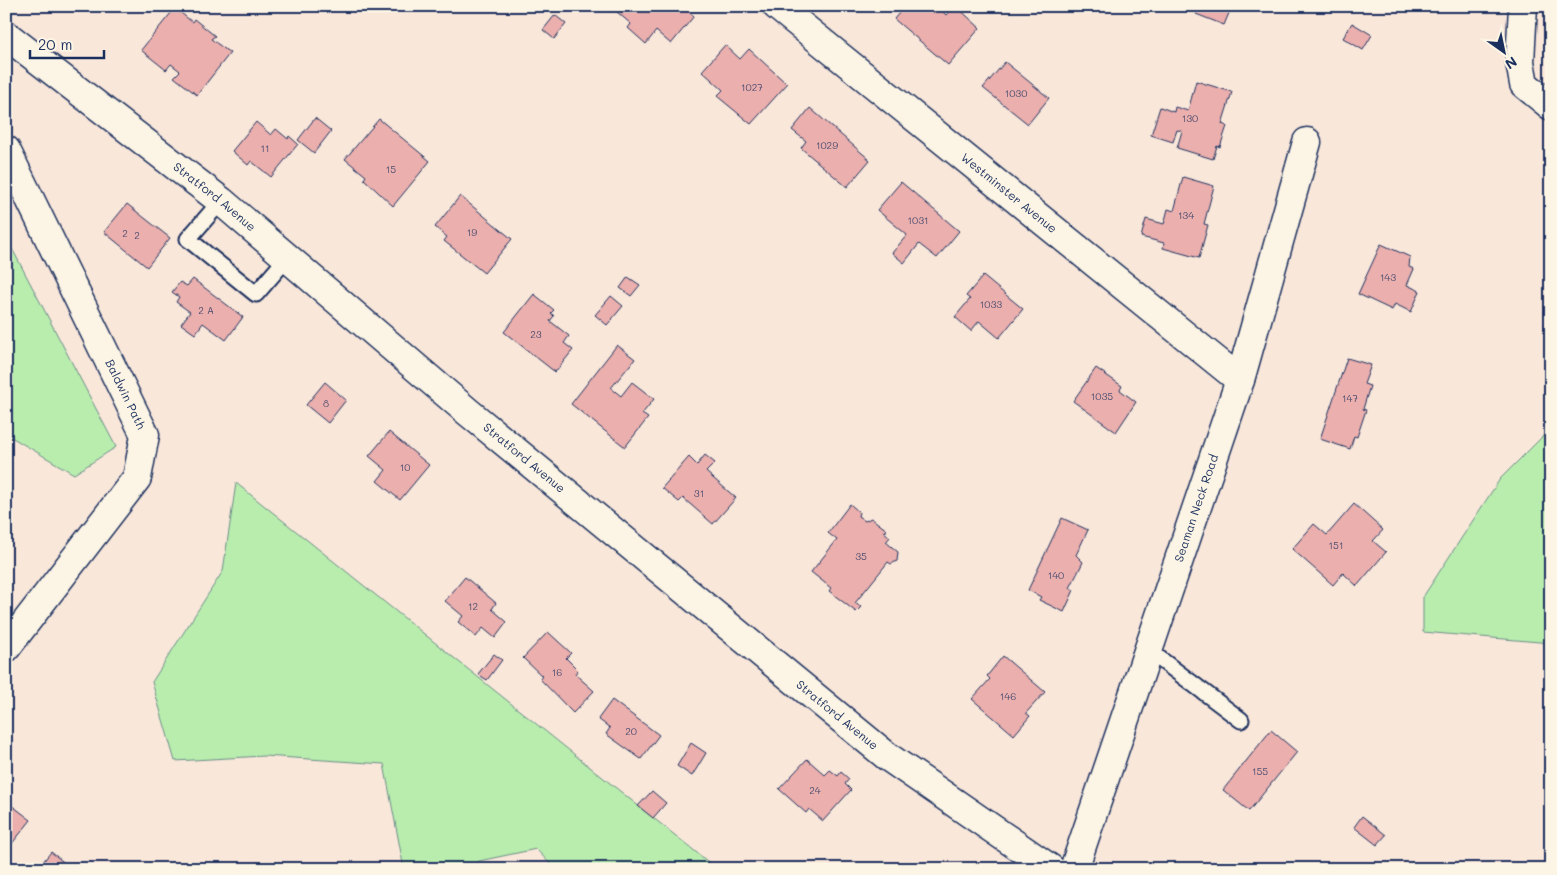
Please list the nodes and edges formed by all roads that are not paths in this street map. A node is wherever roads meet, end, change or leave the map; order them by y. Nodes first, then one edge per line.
1 (777, 6) edge
2 (1523, 6) edge
3 (6, 35) edge
4 (1551, 106) edge
5 (1307, 142) dead end
6 (6, 150) edge
7 (221, 201) junction
8 (287, 258) junction
9 (1240, 380) junction
10 (6, 648) edge
11 (1148, 650) junction
12 (1241, 720) dead end
13 (1051, 869) edge
14 (1074, 869) edge

1 - 9 street, Westminster Avenue
2 - 4 street
3 - 7 street, Stratford Avenue
5 - 9 street, Seaman Neck Road
6 - 10 street, Baldwin Path
7 - 8 street, Stratford Avenue
7 - 8 lane
8 - 13 street, Stratford Avenue
9 - 11 street, Seaman Neck Road
11 - 12 lane
11 - 14 street, Seaman Neck Road

